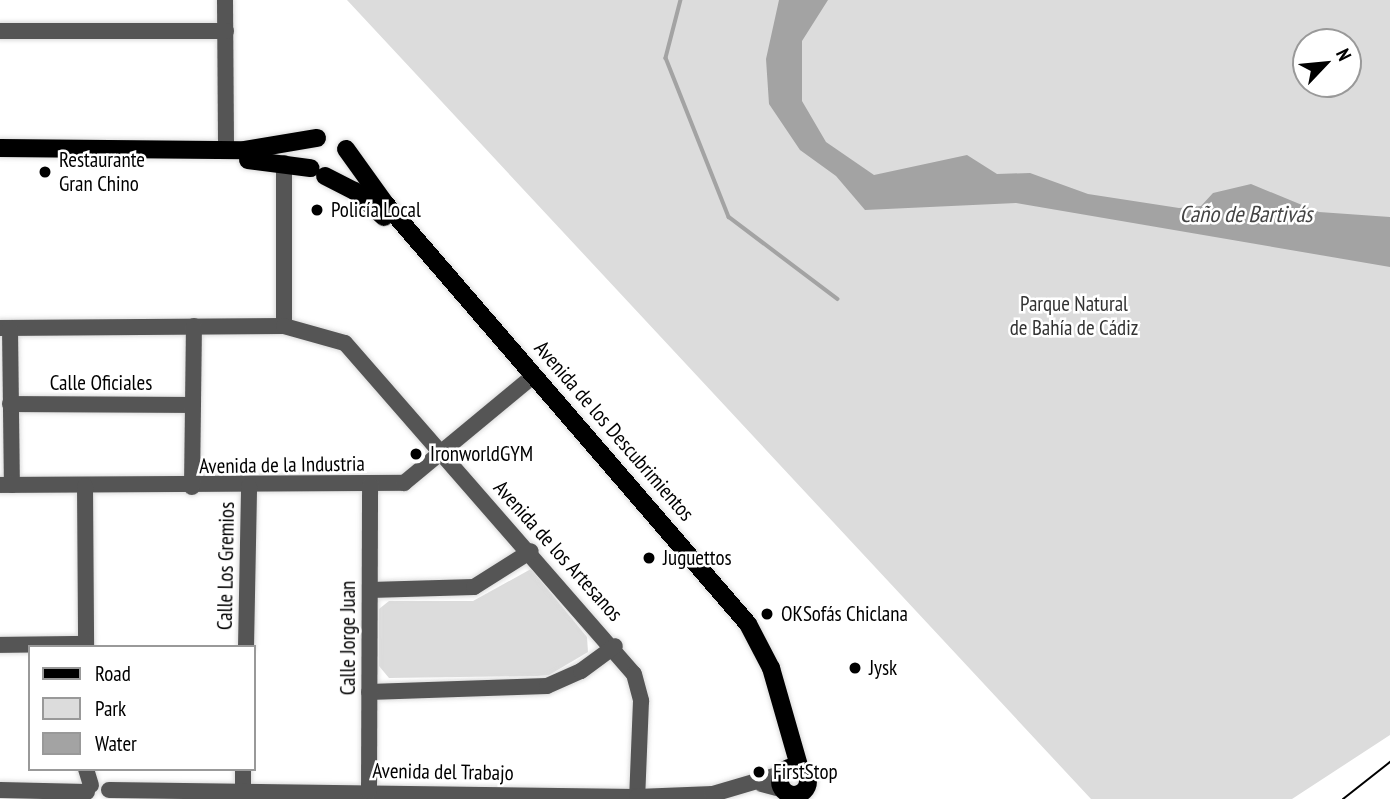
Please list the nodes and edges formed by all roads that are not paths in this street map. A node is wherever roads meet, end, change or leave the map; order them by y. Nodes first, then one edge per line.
1 (225, 0) edge
2 (0, 31) edge
3 (226, 31) junction
4 (317, 138) junction
5 (0, 148) edge
6 (346, 149) junction
7 (226, 150) junction
8 (0, 159) edge
9 (284, 163) junction
10 (317, 172) junction
11 (194, 326) junction
12 (284, 326) junction
13 (5, 328) edge
14 (526, 382) junction
15 (10, 404) junction
16 (192, 405) junction
17 (444, 455) junction
18 (6, 485) edge
19 (370, 485) junction
20 (85, 486) junction
21 (249, 486) junction
22 (192, 487) junction
23 (531, 551) junction
24 (370, 590) junction
25 (0, 645) edge
26 (86, 645) edge
27 (246, 645) edge
28 (615, 646) junction
29 (369, 692) junction
30 (244, 771) edge
31 (794, 785) edge
32 (89, 786) edge
33 (0, 790) edge
34 (369, 791) junction
35 (249, 792) edge
36 (115, 793) edge
37 (443, 795) edge
38 (335, 796) edge
39 (714, 796) edge
40 (637, 798) edge

1 - 3 street
2 - 3 street
3 - 7 street
4 - 6 main road
4 - 7 main road
4 - 10 main road
5 - 7 main road
6 - 10 main road
6 - 31 main road, Avenida de los Descubrimientos
8 - 9 main road, Avenida de los Descubrimientos
9 - 10 main road, Avenida de los Descubrimientos
9 - 12 street
10 - 14 main road, Avenida de los Descubrimientos
11 - 12 street, Avenida de los Artesanos
11 - 13 street, Avenida de los Artesanos
11 - 16 street
12 - 17 street, Avenida de los Artesanos
13 - 15 street
14 - 17 street, Avenida de la Industria
14 - 31 main road, Avenida de los Descubrimientos
15 - 16 street, Calle Oficiales
15 - 18 street
16 - 22 street
17 - 19 street, Avenida de la Industria
17 - 23 street, Avenida de los Artesanos
18 - 20 street, Avenida de la Industria
19 - 21 street, Avenida de la Industria
19 - 24 street, Calle Jorge Juan
20 - 22 street, Avenida de la Industria
20 - 26 street
21 - 22 street, Avenida de la Industria
21 - 27 street, Calle Los Gremios
23 - 24 street
23 - 28 street, Avenida de los Artesanos
24 - 29 street, Calle Jorge Juan
25 - 26 street
28 - 29 street
28 - 40 street, Avenida de los Artesanos
29 - 34 street, Calle Jorge Juan
30 - 35 street
31 - 39 street, Avenida del Trabajo
32 - 33 street
32 - 36 street, Avenida del Trabajo
34 - 37 street, Avenida del Trabajo
34 - 38 street, Avenida del Trabajo
35 - 36 street, Avenida del Trabajo
35 - 38 street, Avenida del Trabajo
37 - 40 street, Avenida del Trabajo
39 - 40 street, Avenida del Trabajo

